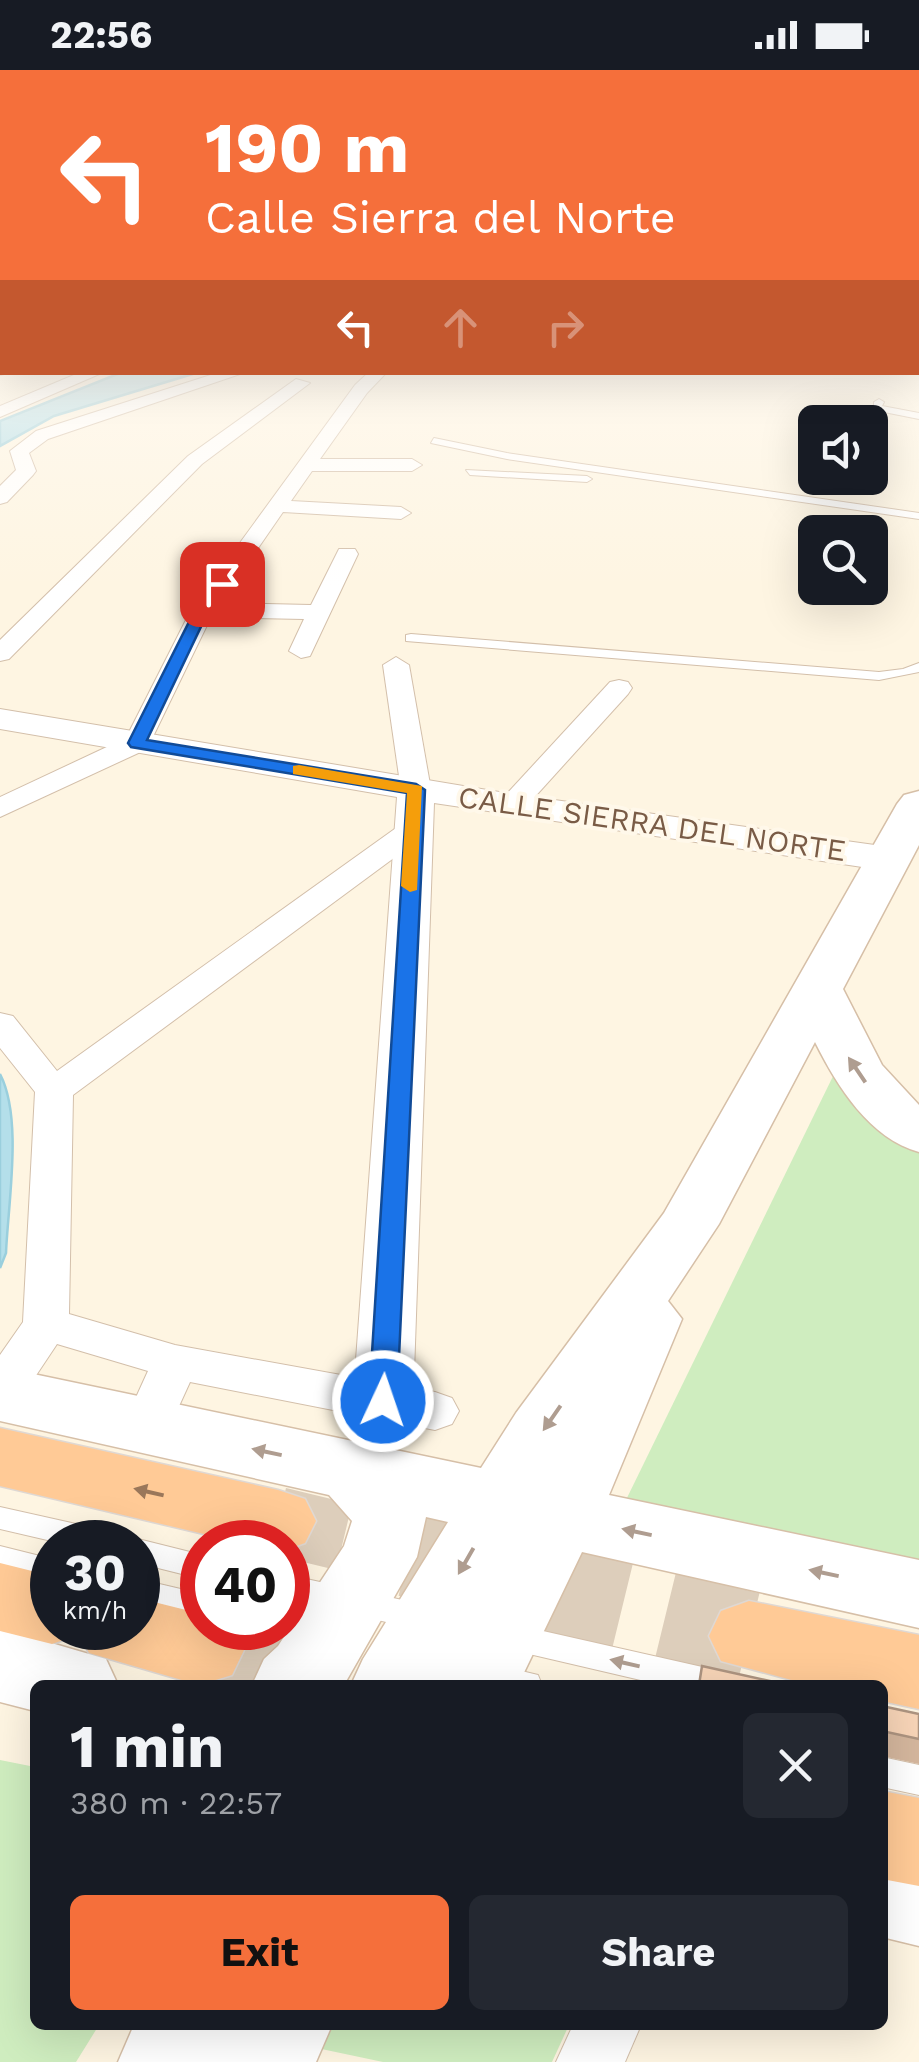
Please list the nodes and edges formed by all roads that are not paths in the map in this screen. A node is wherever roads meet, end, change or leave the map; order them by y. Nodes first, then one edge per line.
1 (29, 400) edge
2 (163, 400) edge
3 (287, 400) edge
4 (345, 400) edge
5 (880, 402) dead end
6 (0, 412) edge
7 (919, 416) edge
8 (434, 441) dead end
9 (306, 465) junction
10 (412, 465) dead end
11 (470, 472) dead end
12 (649, 476) junction
13 (0, 498) edge
14 (278, 506) junction
15 (401, 513) dead end
16 (919, 516) edge
17 (347, 554) dead end
18 (202, 610) junction
19 (320, 612) junction
20 (411, 638) dead end
21 (300, 651) dead end
22 (0, 654) edge
23 (396, 666) dead end
24 (919, 667) edge
25 (619, 688) dead end
26 (0, 719) edge
27 (137, 743) junction
28 (919, 804) edge
29 (512, 805) junction
30 (0, 808) edge
31 (415, 809) junction
32 (904, 860) edge
33 (818, 990) junction
34 (0, 1024) edge
35 (54, 1091) junction
36 (919, 1134) edge
37 (46, 1324) junction
38 (175, 1362) junction
39 (0, 1392) edge
40 (383, 1401) junction
41 (435, 1411) dead end
42 (147, 1426) junction
43 (0, 1458) edge
44 (352, 1471) junction
45 (531, 1510) junction
46 (0, 1518) edge
47 (30, 1525) edge
48 (0, 1558) edge
49 (30, 1566) edge
50 (919, 1594) edge
51 (0, 1597) edge
52 (30, 1604) edge
53 (387, 1640) edge
54 (734, 1660) edge
55 (0, 1665) edge
56 (919, 1672) edge
57 (58, 1680) edge
58 (888, 1773) edge
59 (919, 1780) edge
60 (888, 1836) edge
61 (919, 1842) edge
62 (888, 1892) edge
63 (919, 1900) edge
64 (187, 2030) edge
65 (279, 2030) edge
66 (606, 2030) edge
67 (168, 2062) edge
68 (261, 2062) edge
69 (590, 2062) edge

1 - 6 street
2 - 13 street
3 - 22 street
4 - 9 street
5 - 7 lane
8 - 12 lane
9 - 10 street
9 - 14 street
11 - 12 lane
12 - 16 lane
14 - 15 street
14 - 18 street
17 - 19 street
18 - 19 street
18 - 27 street
19 - 21 street
20 - 24 lane
23 - 31 street
25 - 29 street
26 - 27 street, CALLE SIERRA DEL NORTE
27 - 30 street
27 - 31 street, CALLE SIERRA DEL NORTE
28 - 32 main road
29 - 31 street, CALLE SIERRA DEL NORTE
29 - 32 street, CALLE SIERRA DEL NORTE
31 - 35 street
31 - 40 street
32 - 33 main road
36 -> 33 main road
33 - 45 main road
34 - 35 street
35 - 37 street
37 - 38 street
37 - 39 street
38 - 40 street
38 - 42 street
39 - 42 main road
40 - 41 street
44 -> 42 main road
53 -> 43 highway
45 -> 44 main road
44 - 53 main road
50 -> 45 main road
45 - 53 main road
46 - 47 lane
48 - 49 lane
51 - 52 highway
54 -> 53 lane
54 - 56 highway
55 - 57 main road
58 - 59 lane
60 - 61 highway
62 - 63 main road
64 - 67 main road
65 - 68 main road
66 - 69 street

